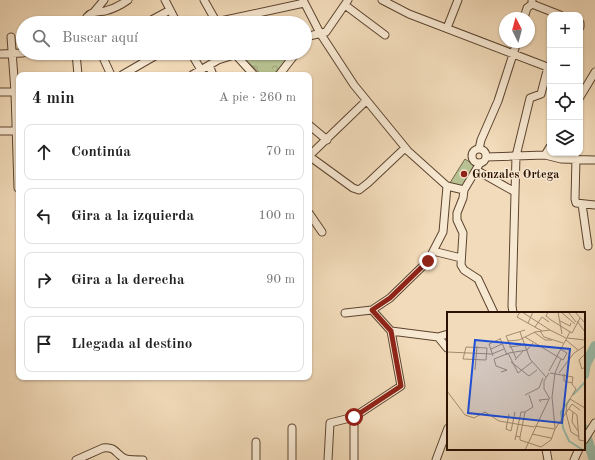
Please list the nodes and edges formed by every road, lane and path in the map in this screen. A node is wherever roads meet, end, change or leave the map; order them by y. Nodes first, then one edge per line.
1 (104, 0) edge
2 (128, 0) edge
3 (165, 0) edge
4 (204, 0) edge
5 (382, 0) edge
6 (458, 0) edge
7 (303, 1) edge
8 (532, 2) edge
9 (346, 3) edge
10 (170, 10) junction
11 (94, 12) junction
12 (526, 12) edge
13 (554, 12) edge
14 (88, 16) edge
15 (159, 16) edge
16 (173, 16) edge
17 (213, 16) edge
18 (242, 16) edge
19 (311, 16) edge
20 (312, 18) edge
21 (447, 28) junction
22 (320, 33) junction
23 (385, 35) dead end
24 (312, 36) edge
25 (11, 37) dead end
26 (515, 48) edge
27 (0, 54) edge
28 (12, 54) junction
29 (16, 54) edge
30 (513, 54) junction
31 (77, 60) edge
32 (104, 60) edge
33 (148, 60) edge
34 (195, 60) edge
35 (218, 60) edge
36 (242, 60) edge
37 (291, 60) edge
38 (209, 65) junction
39 (547, 67) edge
40 (78, 72) edge
41 (110, 72) edge
42 (127, 72) edge
43 (201, 72) edge
44 (203, 72) edge
45 (212, 72) edge
46 (252, 72) edge
47 (281, 72) edge
48 (595, 72) edge
49 (547, 74) edge
50 (16, 84) edge
51 (0, 92) edge
52 (16, 92) edge
53 (583, 92) edge
54 (366, 100) junction
55 (312, 128) edge
56 (0, 131) edge
57 (16, 131) edge
58 (326, 140) junction
59 (405, 148) junction
60 (479, 149) junction
61 (547, 152) edge
62 (312, 153) edge
63 (545, 155) junction
64 (516, 156) junction
65 (486, 157) junction
66 (312, 158) edge
67 (576, 158) junction
68 (595, 160) edge
69 (480, 163) junction
70 (476, 170) junction
71 (447, 186) junction
72 (464, 190) junction
73 (515, 192) junction
74 (582, 204) junction
75 (595, 205) edge
76 (312, 217) edge
77 (322, 232) dead end
78 (588, 246) dead end
79 (433, 251) junction
80 (461, 258) junction
81 (372, 310) junction
82 (494, 312) edge
83 (513, 312) edge
84 (345, 313) dead end
85 (391, 331) junction
86 (447, 334) edge
87 (438, 336) junction
88 (447, 348) edge
89 (354, 417) junction
90 (595, 423) edge
91 (292, 428) dead end
92 (447, 431) edge
93 (585, 438) edge
94 (256, 442) dead end
95 (546, 450) edge
96 (579, 450) edge
97 (76, 460) edge
98 (143, 460) edge
99 (256, 460) edge
100 (292, 460) edge
101 (328, 460) edge
102 (354, 460) edge
103 (436, 460) edge
104 (548, 460) edge
105 (574, 460) edge

1 - 11 street
2 - 11 street
3 - 10 street
4 - 17 street
5 - 21 street
6 - 21 street
7 - 18 street
7 - 19 street
8 - 12 street
8 - 13 street
9 - 22 street
9 - 23 street
10 - 15 street
10 - 16 street
11 - 14 street
20 - 22 street
21 - 30 street
22 - 24 street
22 - 54 street
25 - 28 street
26 - 30 street
27 - 28 street
28 - 29 street
28 - 50 street
30 - 39 street
30 - 60 street
31 - 40 street
32 - 41 street
33 - 42 street
34 - 43 street
35 - 38 street
36 - 46 street
37 - 47 street
38 - 44 street
38 - 45 street
48 - 53 street
49 - 64 street
51 - 52 street
54 - 58 street
54 - 59 street
55 - 58 street
56 - 57 street
58 - 62 street
59 - 66 street
59 - 71 street
60 - 65 street
60 - 69 street
61 - 63 street
63 - 64 street
63 - 67 street
64 - 65 street
64 - 73 street
65 - 69 street
67 - 68 street
67 - 74 street
69 - 70 street
70 - 72 street
70 - 73 street
71 - 72 street
71 - 79 street
72 - 80 street
73 - 83 street
74 - 75 street
74 - 78 street
76 - 77 street
79 - 80 street
79 - 81 street
80 - 82 street
81 - 84 street
81 - 85 street
85 - 87 street
85 - 89 street
86 - 87 street
87 - 88 street
89 - 101 street
89 - 102 street
90 - 93 street
91 - 100 street
92 - 103 street
94 - 99 street
95 - 104 street
96 - 105 street
97 - 98 street

